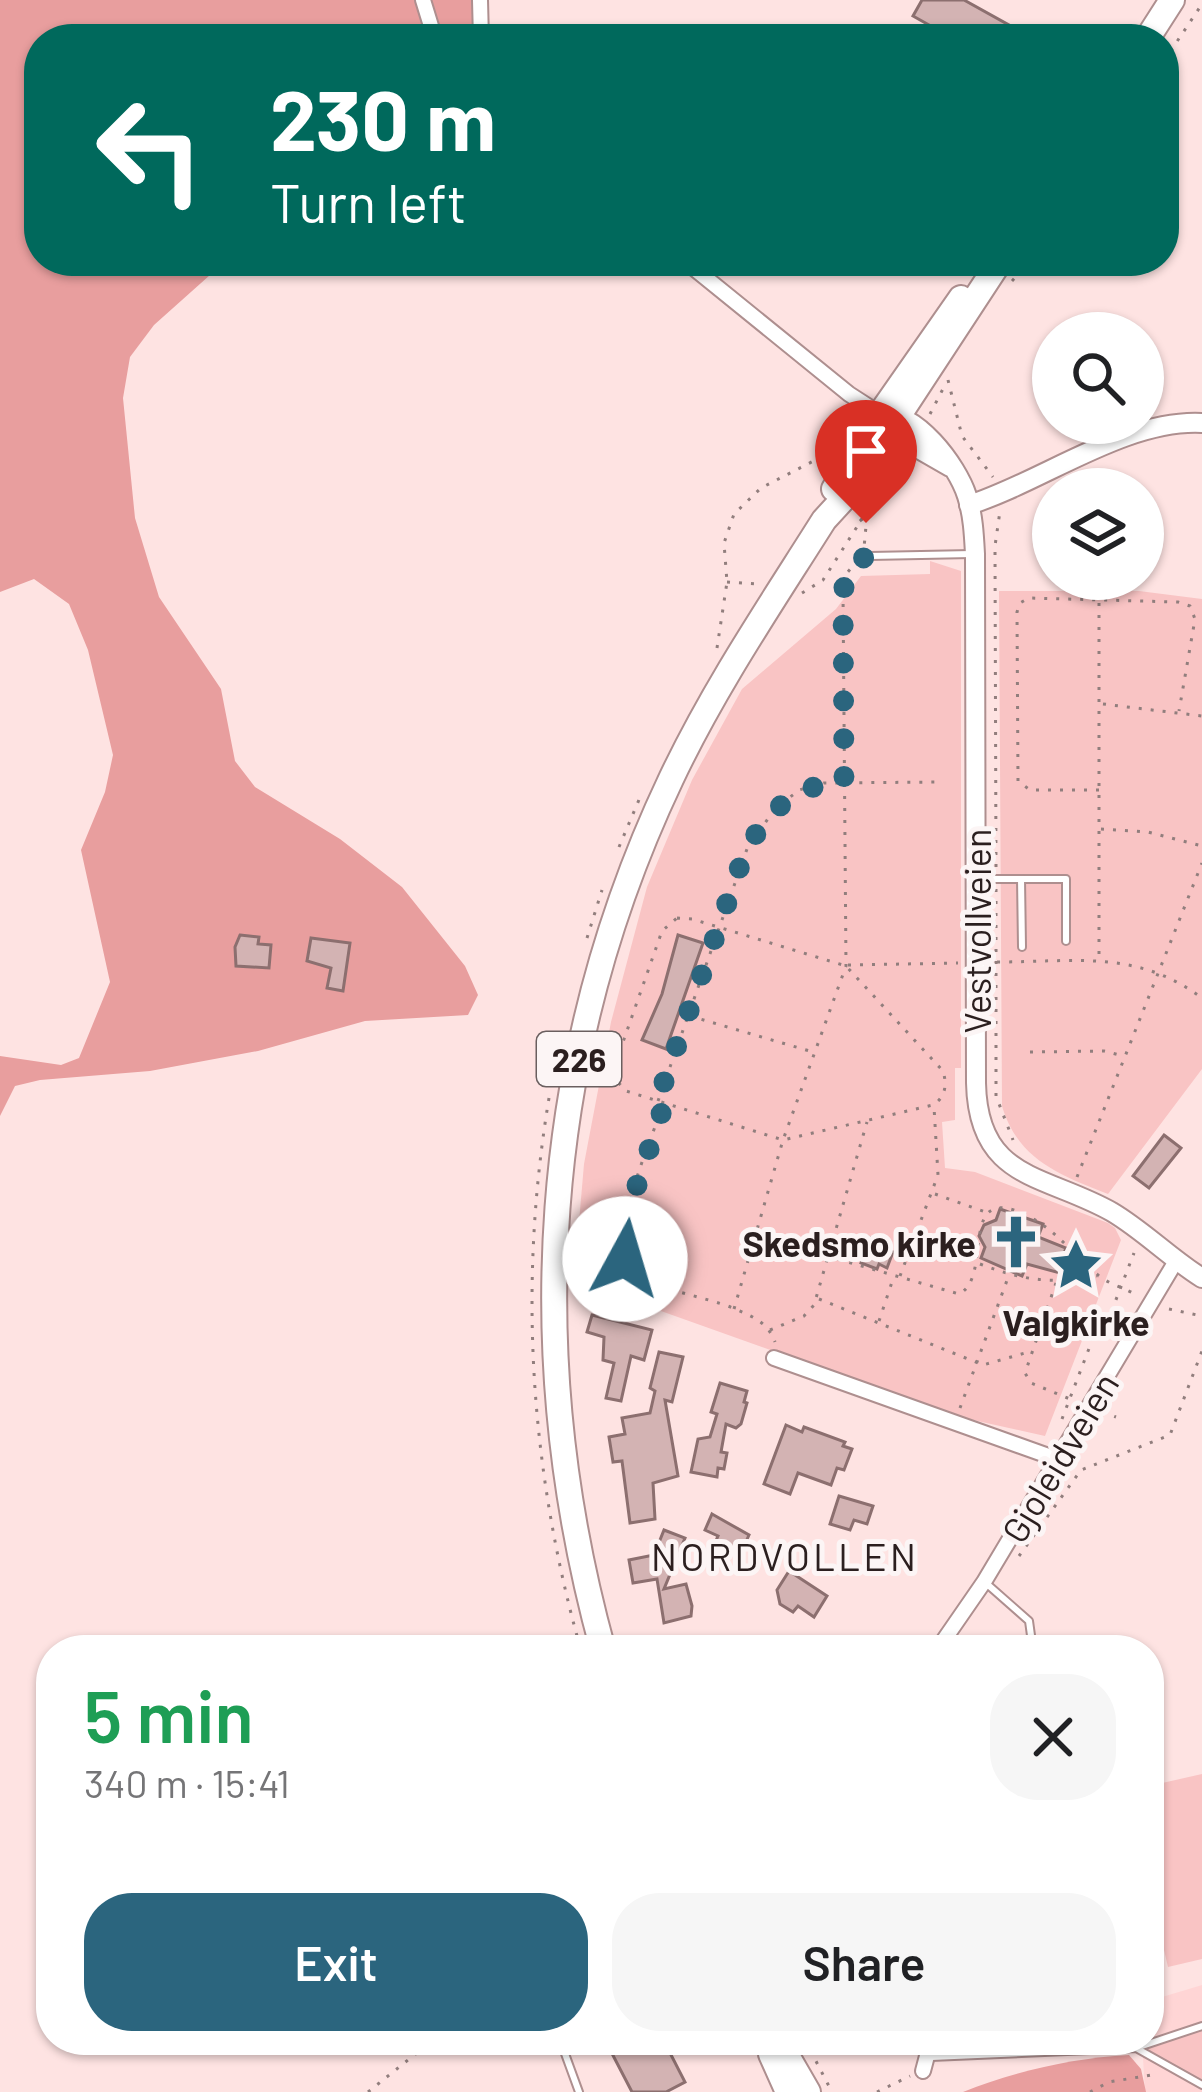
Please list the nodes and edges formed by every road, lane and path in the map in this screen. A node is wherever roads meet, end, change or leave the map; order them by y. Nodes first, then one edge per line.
1 (1202, 4) edge
2 (1179, 39) edge
3 (703, 276) edge
4 (987, 276) edge
5 (948, 380) dead end
6 (1202, 423) edge
7 (894, 428) junction
8 (826, 456) dead end
9 (995, 485) dead end
10 (1000, 503) dead end
11 (969, 505) junction
12 (859, 518) junction
13 (975, 554) junction
14 (870, 556) dead end
15 (727, 582) junction
16 (767, 585) dead end
17 (798, 592) dead end
18 (1032, 598) edge
19 (1099, 600) edge
20 (1138, 600) edge
21 (716, 653) dead end
22 (1099, 704) junction
23 (1179, 712) junction
24 (1202, 716) edge
25 (941, 782) dead end
26 (844, 783) junction
27 (644, 788) dead end
28 (1099, 790) junction
29 (1099, 829) junction
30 (1202, 846) edge
31 (613, 863) dead end
32 (1202, 863) edge
33 (986, 879) junction
34 (1021, 879) junction
35 (604, 885) dead end
36 (719, 927) junction
37 (1066, 941) dead end
38 (585, 945) dead end
39 (1022, 947) dead end
40 (968, 962) dead end
41 (996, 962) junction
42 (1099, 962) junction
43 (846, 965) junction
44 (1159, 970) junction
45 (1202, 998) edge
46 (688, 1016) junction
47 (813, 1052) junction
48 (1030, 1052) dead end
49 (1124, 1057) junction
50 (661, 1104) junction
51 (933, 1105) junction
52 (868, 1121) junction
53 (783, 1140) junction
54 (1016, 1145) dead end
55 (1074, 1184) dead end
56 (932, 1193) junction
57 (990, 1213) junction
58 (756, 1235) junction
59 (1138, 1243) dead end
60 (830, 1256) junction
61 (1176, 1262) junction
62 (979, 1263) junction
63 (1075, 1268) dead end
64 (1009, 1275) junction
65 (1098, 1276) junction
66 (1202, 1277) edge
67 (897, 1278) junction
68 (1056, 1283) junction
69 (1121, 1286) junction
70 (818, 1298) junction
71 (1145, 1300) dead end
72 (1156, 1306) dead end
73 (734, 1309) junction
74 (1202, 1316) edge
75 (878, 1322) junction
76 (770, 1330) junction
77 (1032, 1351) junction
78 (1202, 1352) edge
79 (774, 1358) joint
80 (978, 1362) junction
81 (1070, 1399) junction
82 (1083, 1403) dead end
83 (1096, 1408) dead end
84 (1116, 1417) dead end
85 (956, 1420) junction
86 (1053, 1457) junction
87 (1016, 1560) dead end
88 (984, 1582) junction
89 (600, 1635) edge
90 (947, 1635) edge
91 (1031, 1635) edge
92 (1202, 2026) edge
93 (1164, 2039) edge
94 (414, 2055) edge
95 (565, 2055) edge
96 (773, 2055) edge
97 (787, 2055) edge
98 (813, 2055) edge
99 (1025, 2055) edge
100 (1147, 2055) edge
101 (925, 2056) edge
102 (1172, 2070) junction
103 (1202, 2085) edge
104 (368, 2092) edge
105 (579, 2092) edge
106 (788, 2092) edge
107 (808, 2092) edge
108 (832, 2092) edge
109 (877, 2092) edge
110 (1090, 2092) edge

1 - 2 path
3 - 7 street
4 - 7 highway, 226
5 - 9 path
6 - 11 street
7 - 11 street, Vestvollveien
7 - 12 path
7 - 89 highway, 226
8 - 15 path
10 - 33 path
11 - 13 street, Vestvollveien
12 - 17 path
12 - 26 path
13 - 14 lane
13 - 33 street, Vestvollveien
15 - 16 path
15 - 21 path
18 - 28 path
19 - 22 path
20 - 23 path
22 - 23 path
22 - 28 path
23 - 24 path
25 - 26 path
26 - 36 path
26 - 43 path
27 - 31 path
28 - 29 path
29 - 30 path
29 - 42 path
32 - 44 path
33 - 34 lane
33 - 41 path
33 - 61 street, Vestvollveien
34 - 37 lane
34 - 39 lane
35 - 38 path
36 - 43 path
36 - 46 path
36 - 50 path
40 - 43 path
41 - 42 path
41 - 54 path
42 - 44 path
43 - 47 path
43 - 51 path
44 - 45 path
44 - 49 path
46 - 47 path
46 - 50 path
47 - 53 path
48 - 49 path
49 - 55 path
50 - 53 path
50 - 73 path
51 - 52 path
51 - 56 path
52 - 53 path
52 - 60 path
53 - 58 path
56 - 57 path
56 - 67 path
57 - 62 path
57 - 65 path
58 - 60 path
58 - 73 path
59 - 69 path
60 - 67 path
60 - 70 path
61 - 66 street, Vestvollveien
61 - 86 street, Gjoleidveien
62 - 64 path
62 - 67 path
63 - 65 path
64 - 68 path
64 - 80 path
65 - 68 path
65 - 69 path
67 - 75 path
68 - 77 path
69 - 71 path
69 - 81 path
70 - 75 path
70 - 76 path
72 - 74 path
73 - 76 path
75 - 80 path
76 - 79 path
77 - 80 path
77 - 81 path
78 - 87 path
79 - 85 street
80 - 85 path
81 - 82 path
81 - 86 path
83 - 84 path
85 - 86 street
86 - 88 street, Gjoleidveien
88 - 90 street, Gjoleidveien
88 - 91 lane
92 - 93 lane
94 - 104 path
95 - 105 lane
96 - 106 highway
97 - 107 highway
98 - 108 path
99 - 101 lane
100 - 102 lane
101 - 109 path
102 - 103 lane
102 - 110 path

